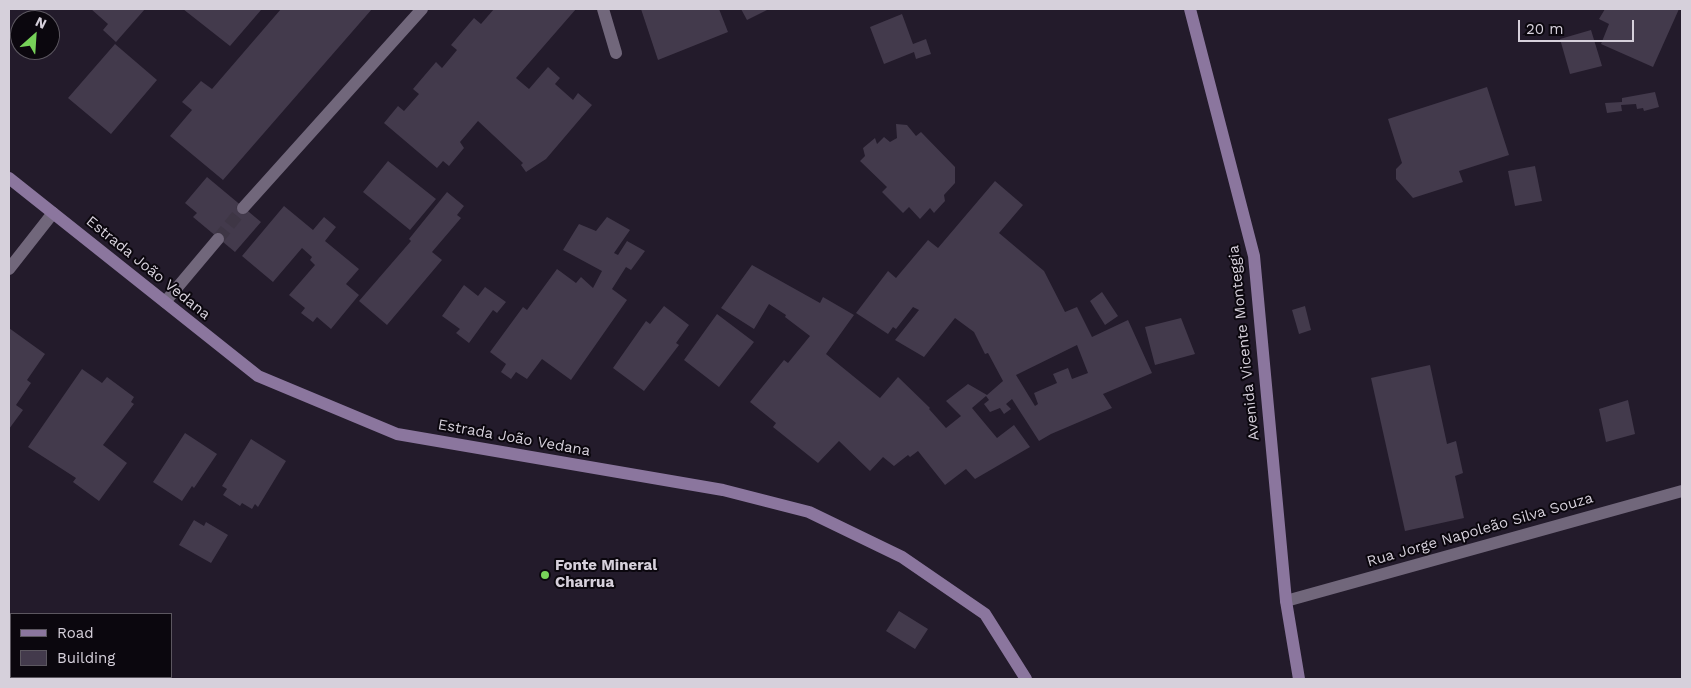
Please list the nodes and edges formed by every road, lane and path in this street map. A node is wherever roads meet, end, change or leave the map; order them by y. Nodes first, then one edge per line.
1 (422, 9) edge
2 (603, 9) edge
3 (1190, 9) edge
4 (616, 53) dead end
5 (9, 178) edge
6 (244, 208) tunnel mouth
7 (53, 213) junction
8 (218, 239) tunnel mouth
9 (9, 270) edge
10 (164, 302) junction
11 (1682, 491) edge
12 (1286, 601) junction
13 (1026, 679) edge
14 (1299, 679) edge

1 - 6 street
2 - 4 street
3 - 12 street, Avenida Vicente Monteggia
5 - 7 street, Estrada João Vedana
7 - 9 street
7 - 10 street, Estrada João Vedana
8 - 10 street
10 - 13 street, Estrada João Vedana
11 - 12 street, Rua Jorge Napoleão Silva Souza
12 - 14 street, Avenida Vicente Monteggia

